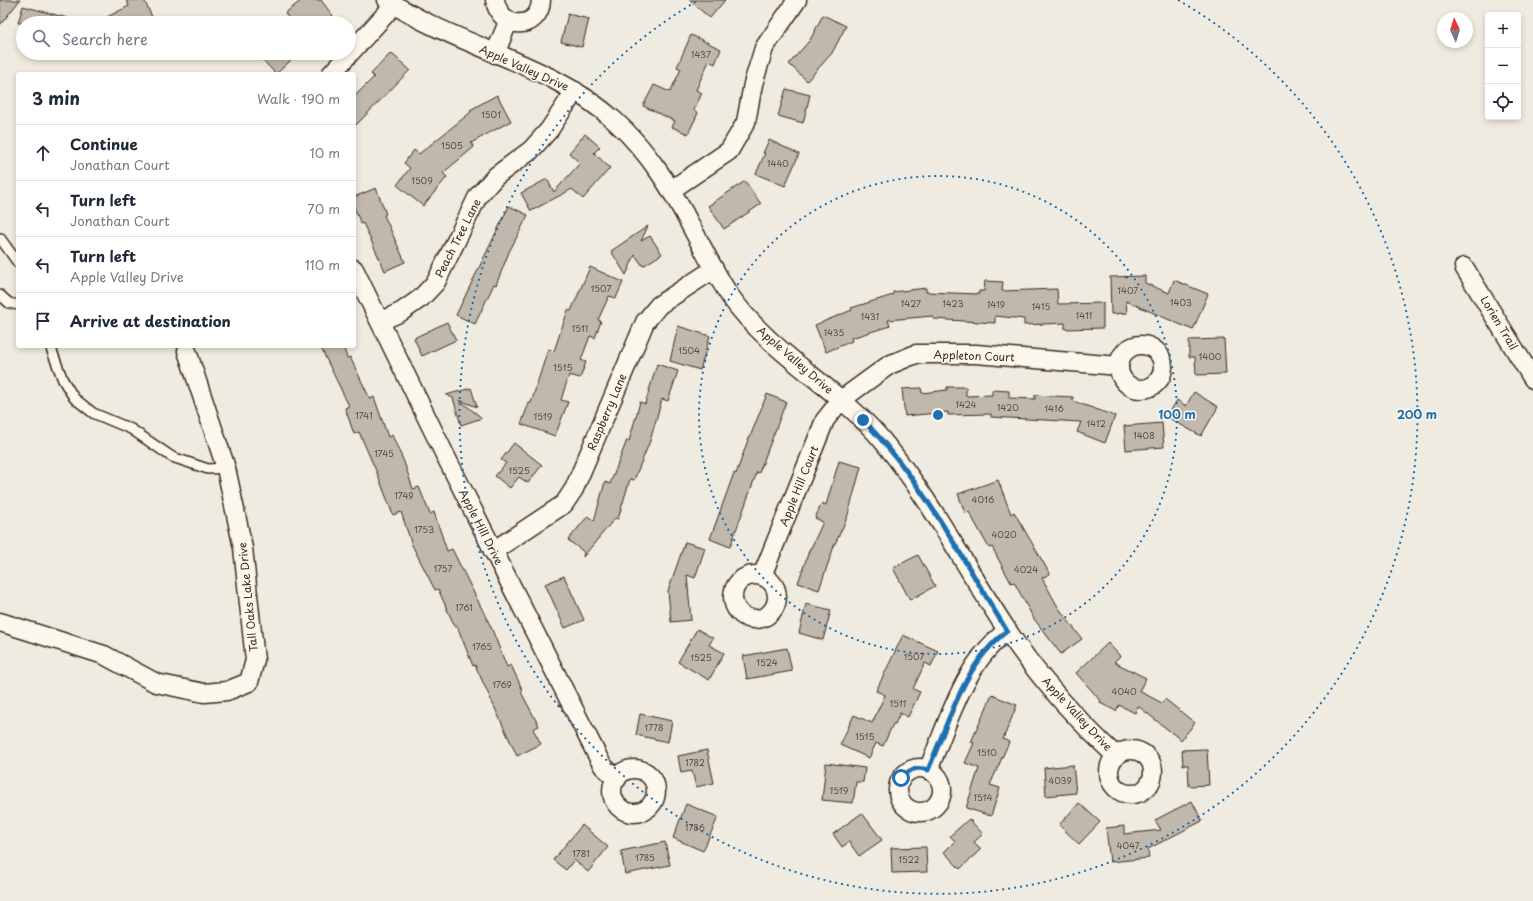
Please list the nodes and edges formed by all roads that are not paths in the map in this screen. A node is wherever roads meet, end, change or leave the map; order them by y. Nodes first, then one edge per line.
1 (495, 0) edge
2 (541, 0) edge
3 (797, 0) edge
4 (390, 2) edge
5 (508, 22) junction
6 (356, 43) edge
7 (495, 54) junction
8 (342, 60) edge
9 (333, 72) edge
10 (575, 91) junction
11 (671, 190) junction
12 (0, 238) edge
13 (16, 260) edge
14 (1464, 267) dead end
15 (714, 269) junction
16 (356, 272) edge
17 (0, 295) edge
18 (16, 305) edge
19 (381, 321) junction
20 (51, 348) edge
21 (187, 350) dead end
22 (1119, 366) dead end
23 (1533, 380) edge
24 (841, 400) junction
25 (226, 468) junction
26 (493, 551) junction
27 (762, 576) dead end
28 (0, 622) edge
29 (1007, 631) junction
30 (1116, 756) dead end
31 (928, 770) dead end
32 (617, 779) dead end

1 - 5 street
2 - 5 street
3 - 11 street
4 - 6 street
4 - 7 street, Apple Valley Drive
5 - 7 street
7 - 10 street, Apple Valley Drive
8 - 9 street
10 - 11 street, Apple Valley Drive
10 - 19 street, Peach Tree Lane
11 - 15 street, Apple Valley Drive
12 - 13 lane
14 - 23 street, Lorien Trail
15 - 24 street, Apple Valley Drive
15 - 26 street, Raspberry Lane
16 - 19 street, Apple Hill Drive
17 - 18 lane
19 - 26 street, Apple Hill Drive
20 - 25 lane
21 - 25 street, Tall Oaks Lake Drive
22 - 24 street, Appleton Court
24 - 27 street, Apple Hill Court
24 - 29 street, Apple Valley Drive
25 - 28 street, Tall Oaks Lake Drive
26 - 32 street, Apple Hill Drive
29 - 30 street, Apple Valley Drive
29 - 31 street

